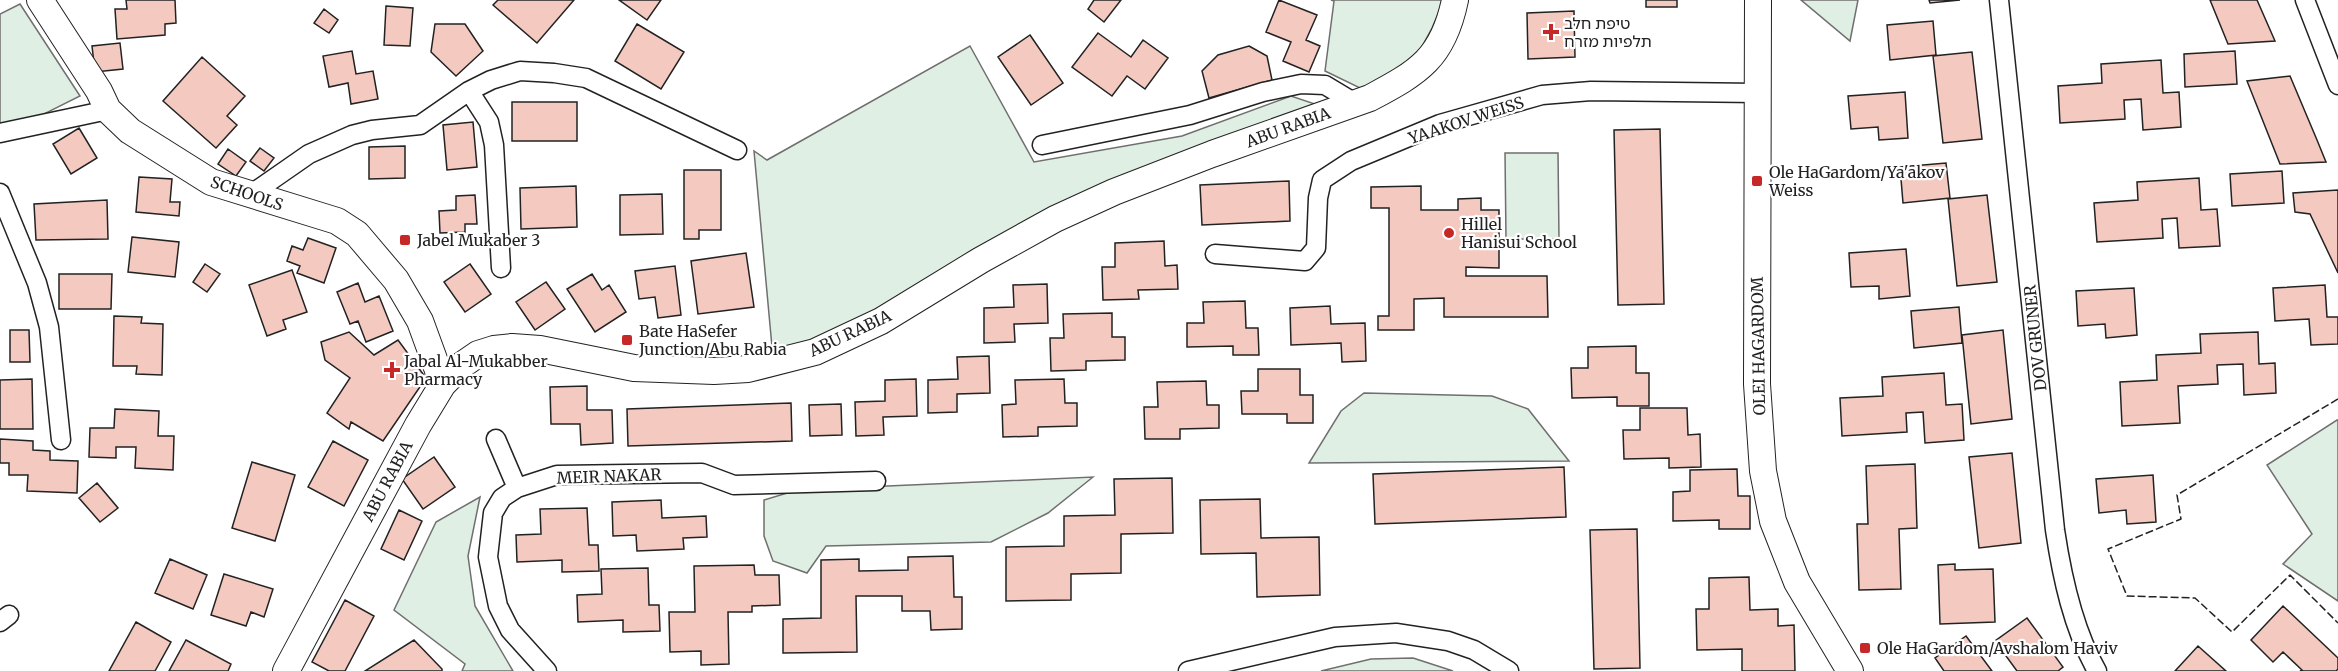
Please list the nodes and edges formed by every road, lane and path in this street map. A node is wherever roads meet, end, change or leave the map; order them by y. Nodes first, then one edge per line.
1 (40, 0) edge
2 (1455, 0) edge
3 (1758, 0) edge
4 (1999, 0) edge
5 (2305, 0) edge
6 (2338, 85) edge
7 (469, 91) junction
8 (1758, 93) junction
9 (1355, 103) junction
10 (108, 110) junction
11 (0, 133) edge
12 (1042, 145) dead end
13 (737, 150) dead end
14 (0, 193) edge
15 (250, 195) junction
16 (1215, 254) dead end
17 (501, 268) dead end
18 (443, 384) junction
19 (496, 439) dead end
20 (61, 440) dead end
21 (876, 481) dead end
22 (517, 488) junction
23 (286, 668) edge
24 (547, 671) edge
25 (1188, 671) edge
26 (1509, 671) edge
27 (1850, 671) edge
28 (2097, 671) edge

1 - 10 street, SCHOOLS
2 - 9 street, ABU RABIA
3 - 8 street, OLEI HAGARDOM
4 - 28 street, DOV GRUNER
5 - 6 street
7 - 13 street
7 - 15 street
7 - 17 street
8 - 16 street, YAAKOV WEISS
8 - 27 street, OLEI HAGARDOM
9 - 12 street
9 - 18 street, ABU RABIA
10 - 11 street
10 - 15 street, SCHOOLS
14 - 20 street
15 - 18 street, SCHOOLS
18 - 23 street, ABU RABIA
19 - 22 street
21 - 22 street, MEIR NAKAR
22 - 24 street, MEIR NAKAR
25 - 26 street

